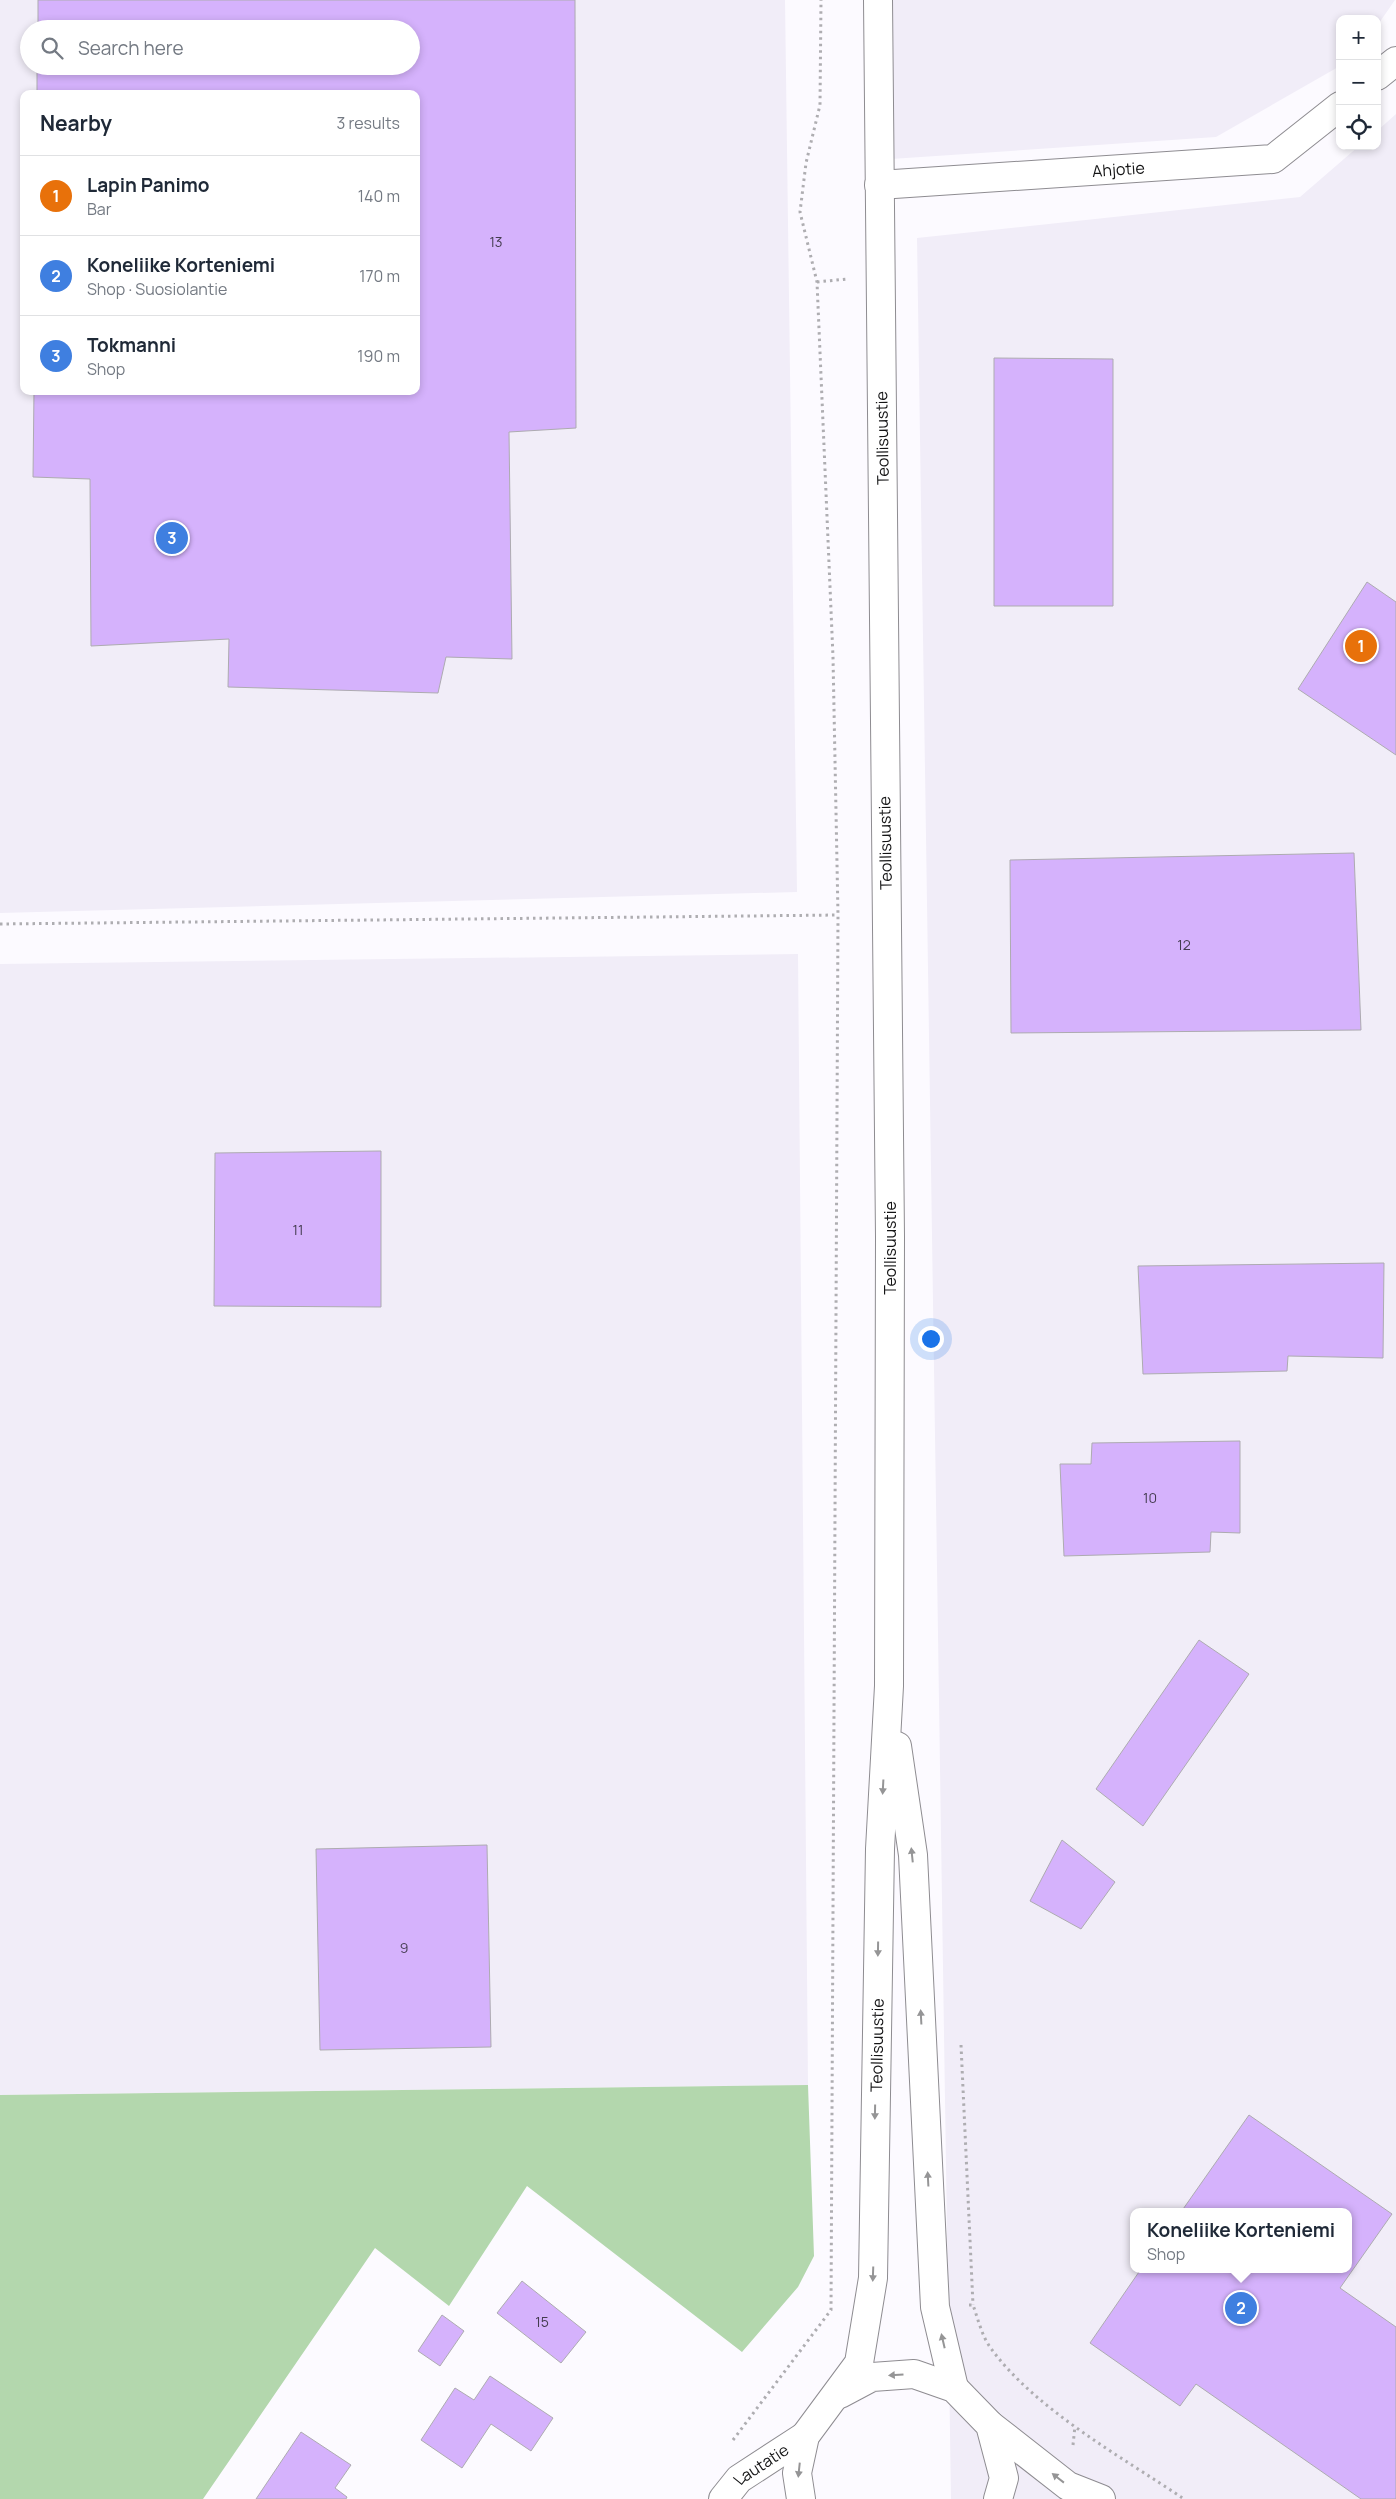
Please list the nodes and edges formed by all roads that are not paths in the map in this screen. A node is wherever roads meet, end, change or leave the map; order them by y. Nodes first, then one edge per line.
1 (878, 0) edge
2 (1396, 62) edge
3 (1381, 73) edge
4 (1336, 109) edge
5 (879, 185) junction
6 (889, 1686) junction
7 (954, 2388) junction
8 (834, 2397) junction
9 (990, 2425) junction
10 (806, 2436) junction
11 (731, 2489) edge
12 (801, 2499) edge
13 (998, 2499) edge
14 (1101, 2499) edge

1 - 5 street, Teollisuustie
2 - 3 street
4 - 5 street, Ahjotie
5 - 6 street, Teollisuustie
7 -> 6 street, Teollisuustie
6 -> 8 street, Teollisuustie
7 -> 8 street
7 - 9 street
8 - 10 street, Teollisuustie
9 - 13 street
14 -> 9 street
10 - 11 street, Lautatie
10 -> 12 street

